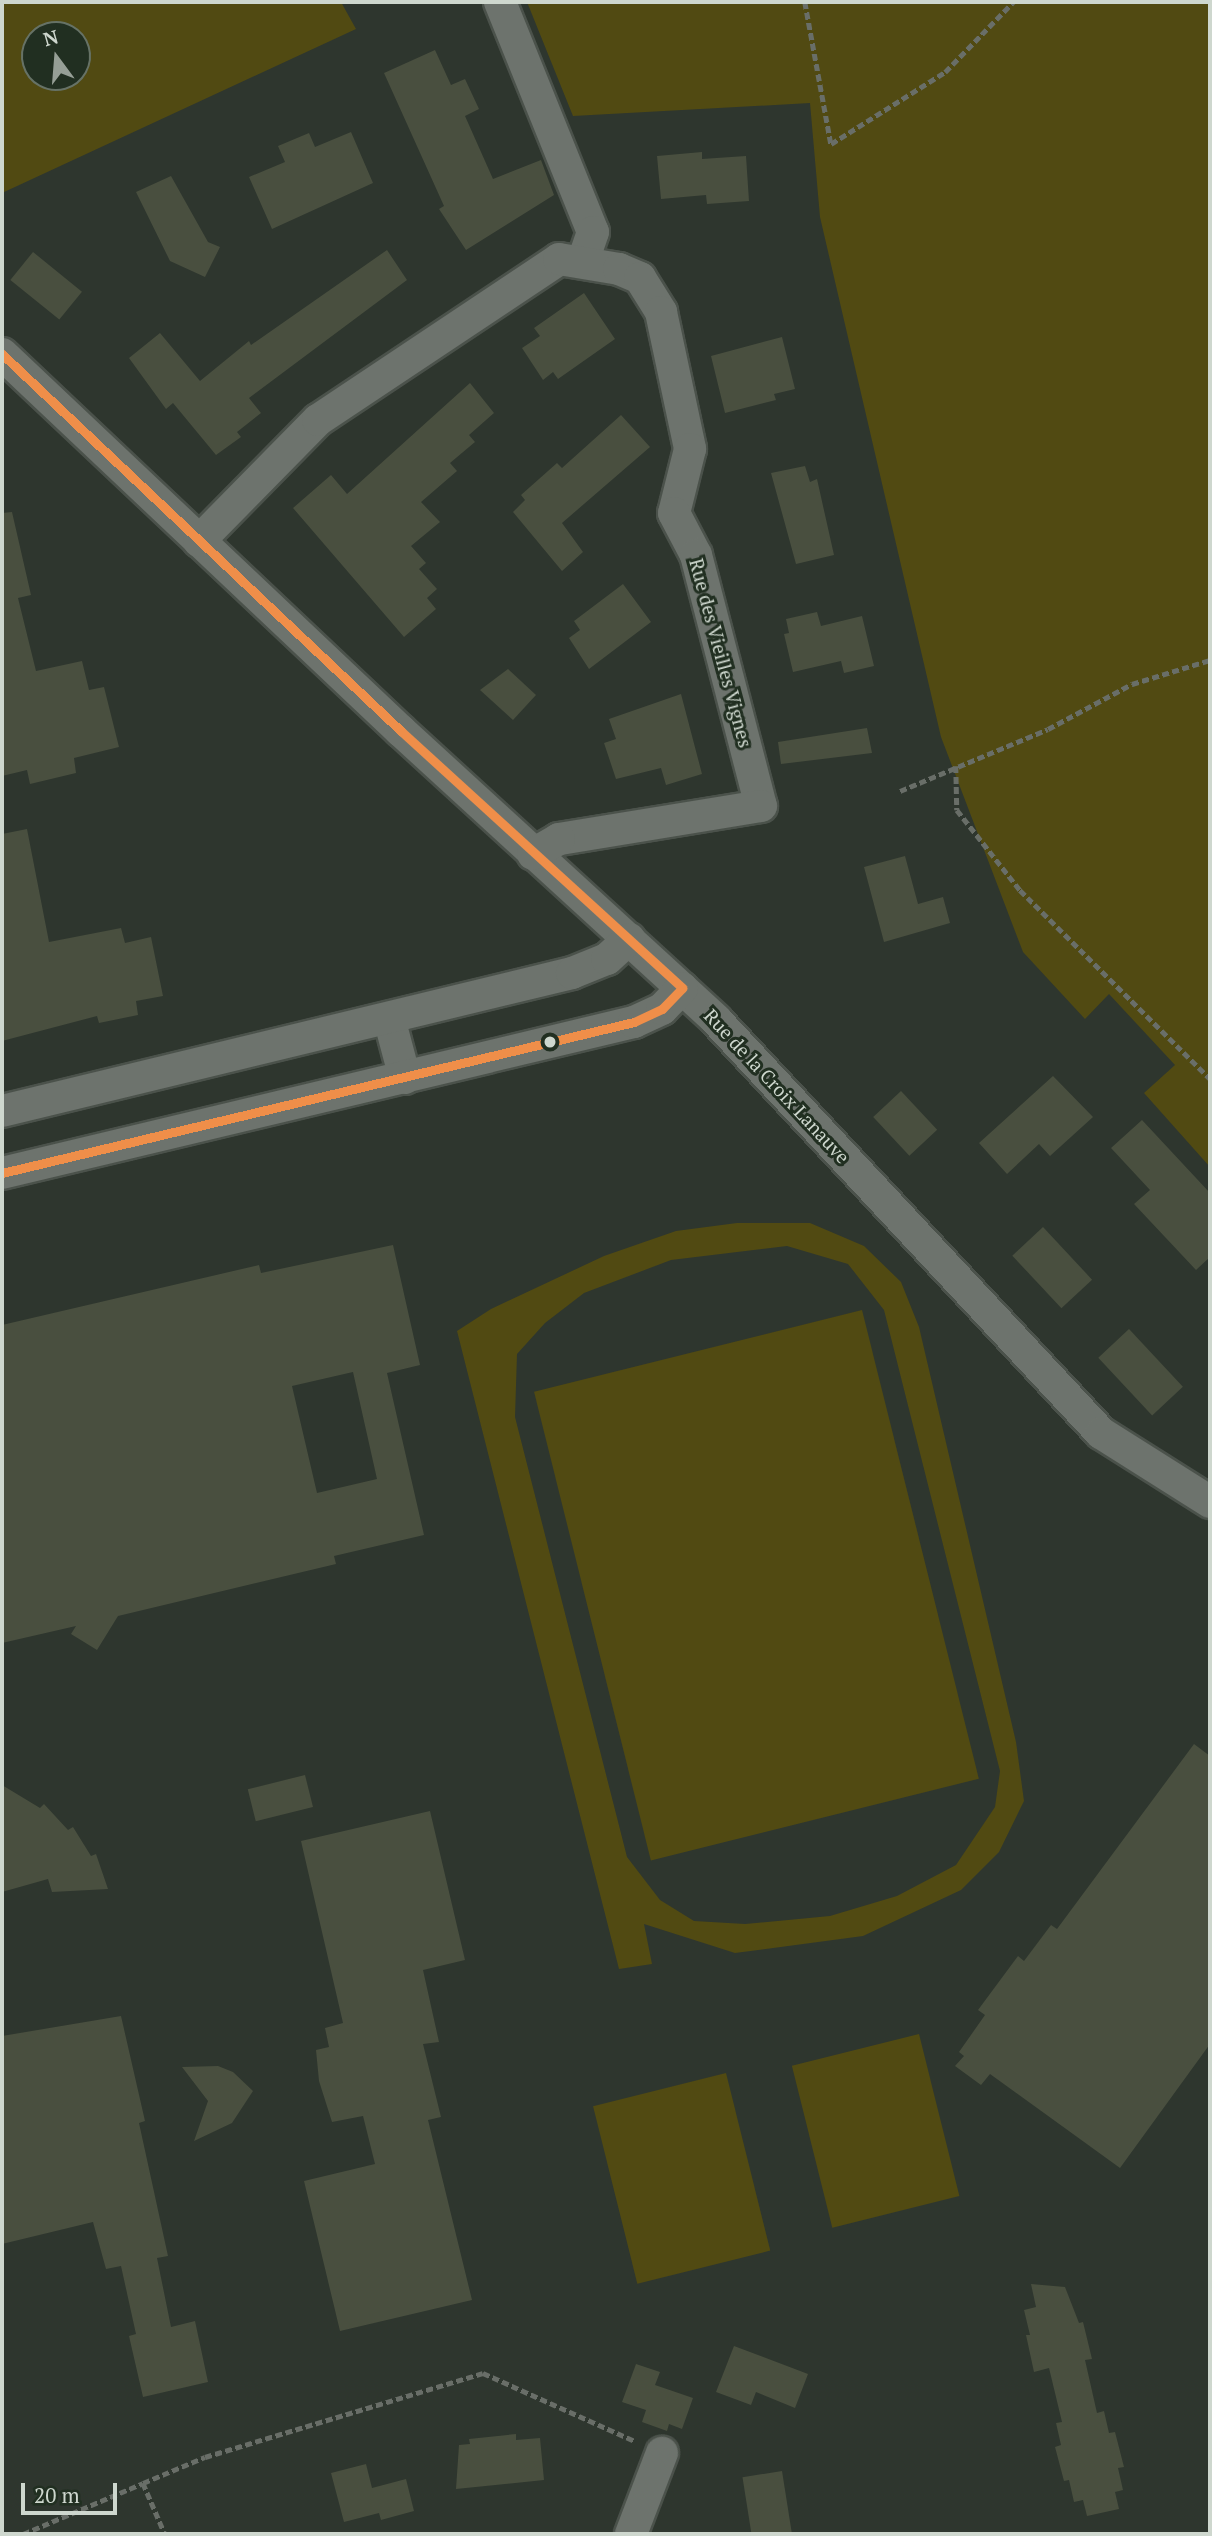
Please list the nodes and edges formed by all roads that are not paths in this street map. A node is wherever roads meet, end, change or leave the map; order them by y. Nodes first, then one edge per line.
1 (500, 2) edge
2 (583, 261) junction
3 (2, 354) edge
4 (199, 541) junction
5 (534, 854) junction
6 (629, 939) junction
7 (682, 988) junction
8 (389, 1018) junction
9 (405, 1078) junction
10 (2, 1111) edge
11 (2, 1173) edge
12 (1210, 1502) edge
13 (662, 2454) road end
14 (631, 2534) edge

1 - 2 street
2 - 4 street, Rue des Vieilles Vignes
2 - 5 street, Rue des Vieilles Vignes
3 - 4 street, Rue de la Croix Lanauve
4 - 5 street, Rue de la Croix Lanauve
5 - 6 street, Rue de la Croix Lanauve
6 - 7 street, Rue de la Croix Lanauve
6 - 8 street
7 - 9 street
7 - 12 street, Rue de la Croix Lanauve
8 - 9 street
8 - 10 street
9 - 11 street
13 - 14 street

